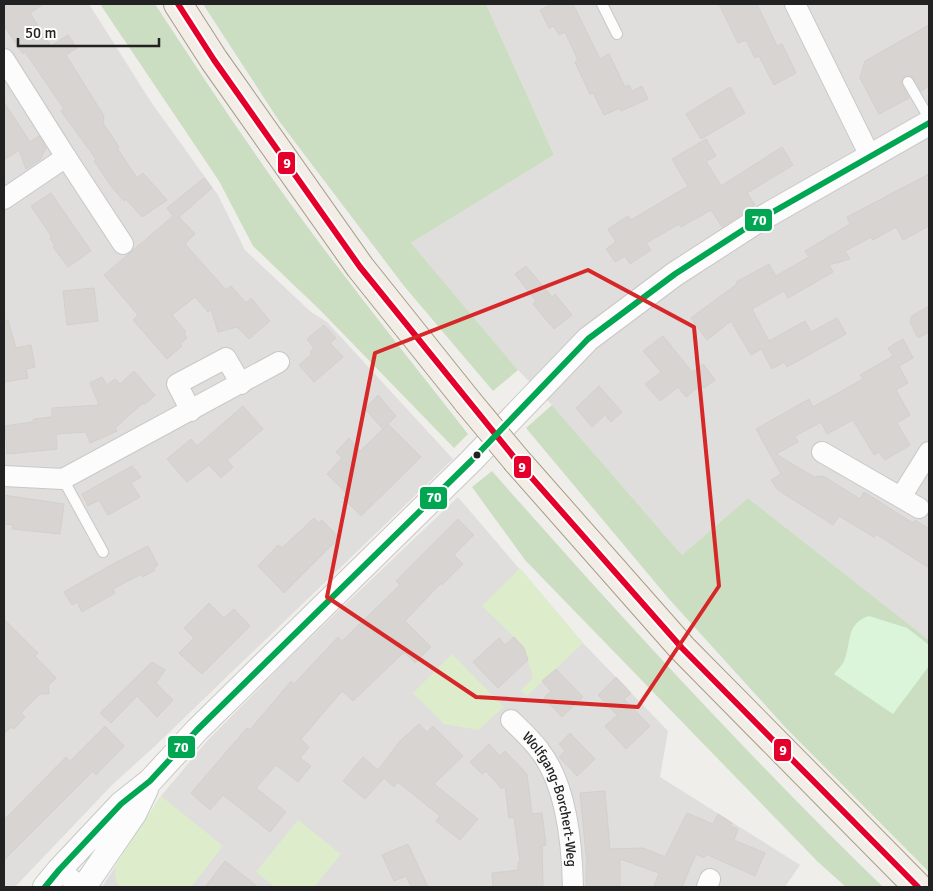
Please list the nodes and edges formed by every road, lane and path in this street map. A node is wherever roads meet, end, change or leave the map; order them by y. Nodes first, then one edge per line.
1 (178, 4) edge
2 (602, 4) edge
3 (796, 4) edge
4 (617, 34) dead end
5 (4, 58) edge
6 (908, 82) dead end
7 (929, 118) edge
8 (929, 123) edge
9 (870, 156) junction
10 (66, 157) junction
11 (4, 199) edge
12 (123, 244) dead end
13 (280, 362) dead end
14 (241, 384) junction
15 (191, 411) junction
16 (822, 452) dead end
17 (929, 452) edge
18 (4, 476) edge
19 (64, 479) junction
20 (901, 497) junction
21 (919, 508) dead end
22 (103, 552) dead end
23 (511, 720) dead end
24 (150, 781) junction
25 (52, 879) edge
26 (83, 887) edge
27 (573, 887) edge
28 (918, 887) edge

1 - 28 main road, bridge
2 - 4 lane
3 - 9 street
5 - 10 street
6 - 7 lane
8 - 9 street
9 - 24 street
10 - 11 street
10 - 12 street
13 - 14 street
14 - 15 street
14 - 15 street
15 - 19 street
16 - 20 street
17 - 20 street
18 - 19 street
19 - 22 lane
20 - 21 street
23 - 27 street, Wolfgang-Borchert-Weg
24 - 25 street
24 - 26 street
25 - 26 street

